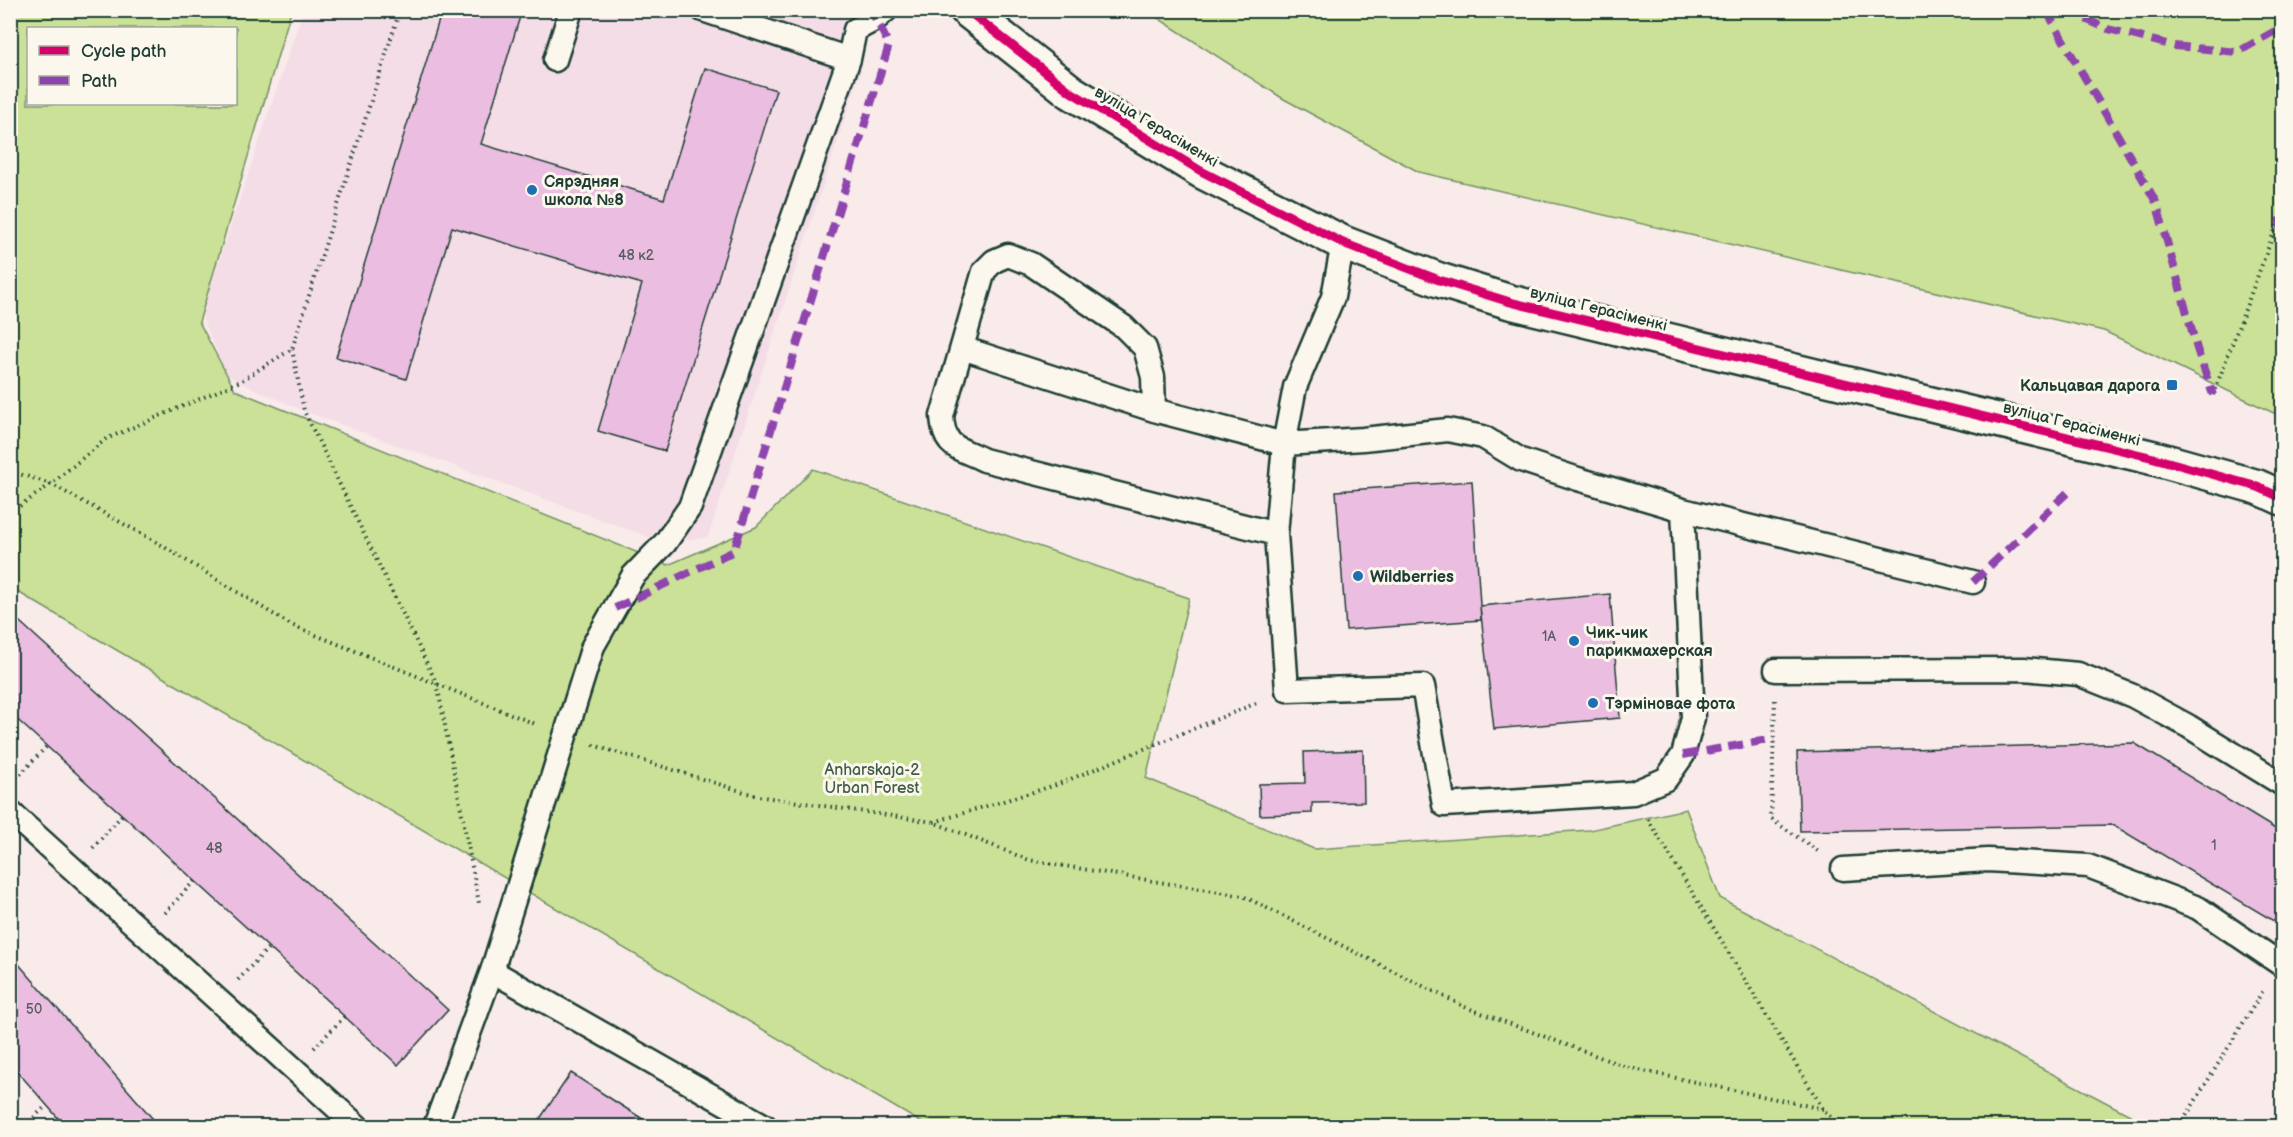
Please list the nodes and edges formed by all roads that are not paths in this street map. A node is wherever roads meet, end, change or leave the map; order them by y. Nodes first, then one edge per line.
1 (571, 10) edge
2 (703, 10) edge
3 (886, 10) edge
4 (967, 10) edge
5 (849, 59) junction
6 (555, 60) dead end
7 (1343, 243) junction
8 (962, 348) junction
9 (1154, 410) junction
10 (1284, 444) junction
11 (2283, 498) edge
12 (1683, 510) junction
13 (1276, 534) junction
14 (1973, 582) dead end
15 (1776, 670) road end
16 (2283, 784) edge
17 (10, 812) edge
18 (1843, 869) road end
19 (2281, 962) edge
20 (492, 971) junction
21 (357, 1126) edge
22 (435, 1126) edge
23 (765, 1126) edge

1 - 6 lane
2 - 5 lane
3 - 5 lane
4 - 7 street, вуліца Герасіменкі
5 - 20 lane
7 - 10 lane
7 - 11 street, вуліца Герасіменкі
8 - 9 lane
8 - 9 lane
8 - 13 lane
9 - 10 lane
10 - 12 lane
10 - 13 lane
12 - 13 lane
12 - 14 lane
15 - 16 lane
17 - 21 lane
18 - 19 lane
20 - 22 lane
20 - 23 lane

